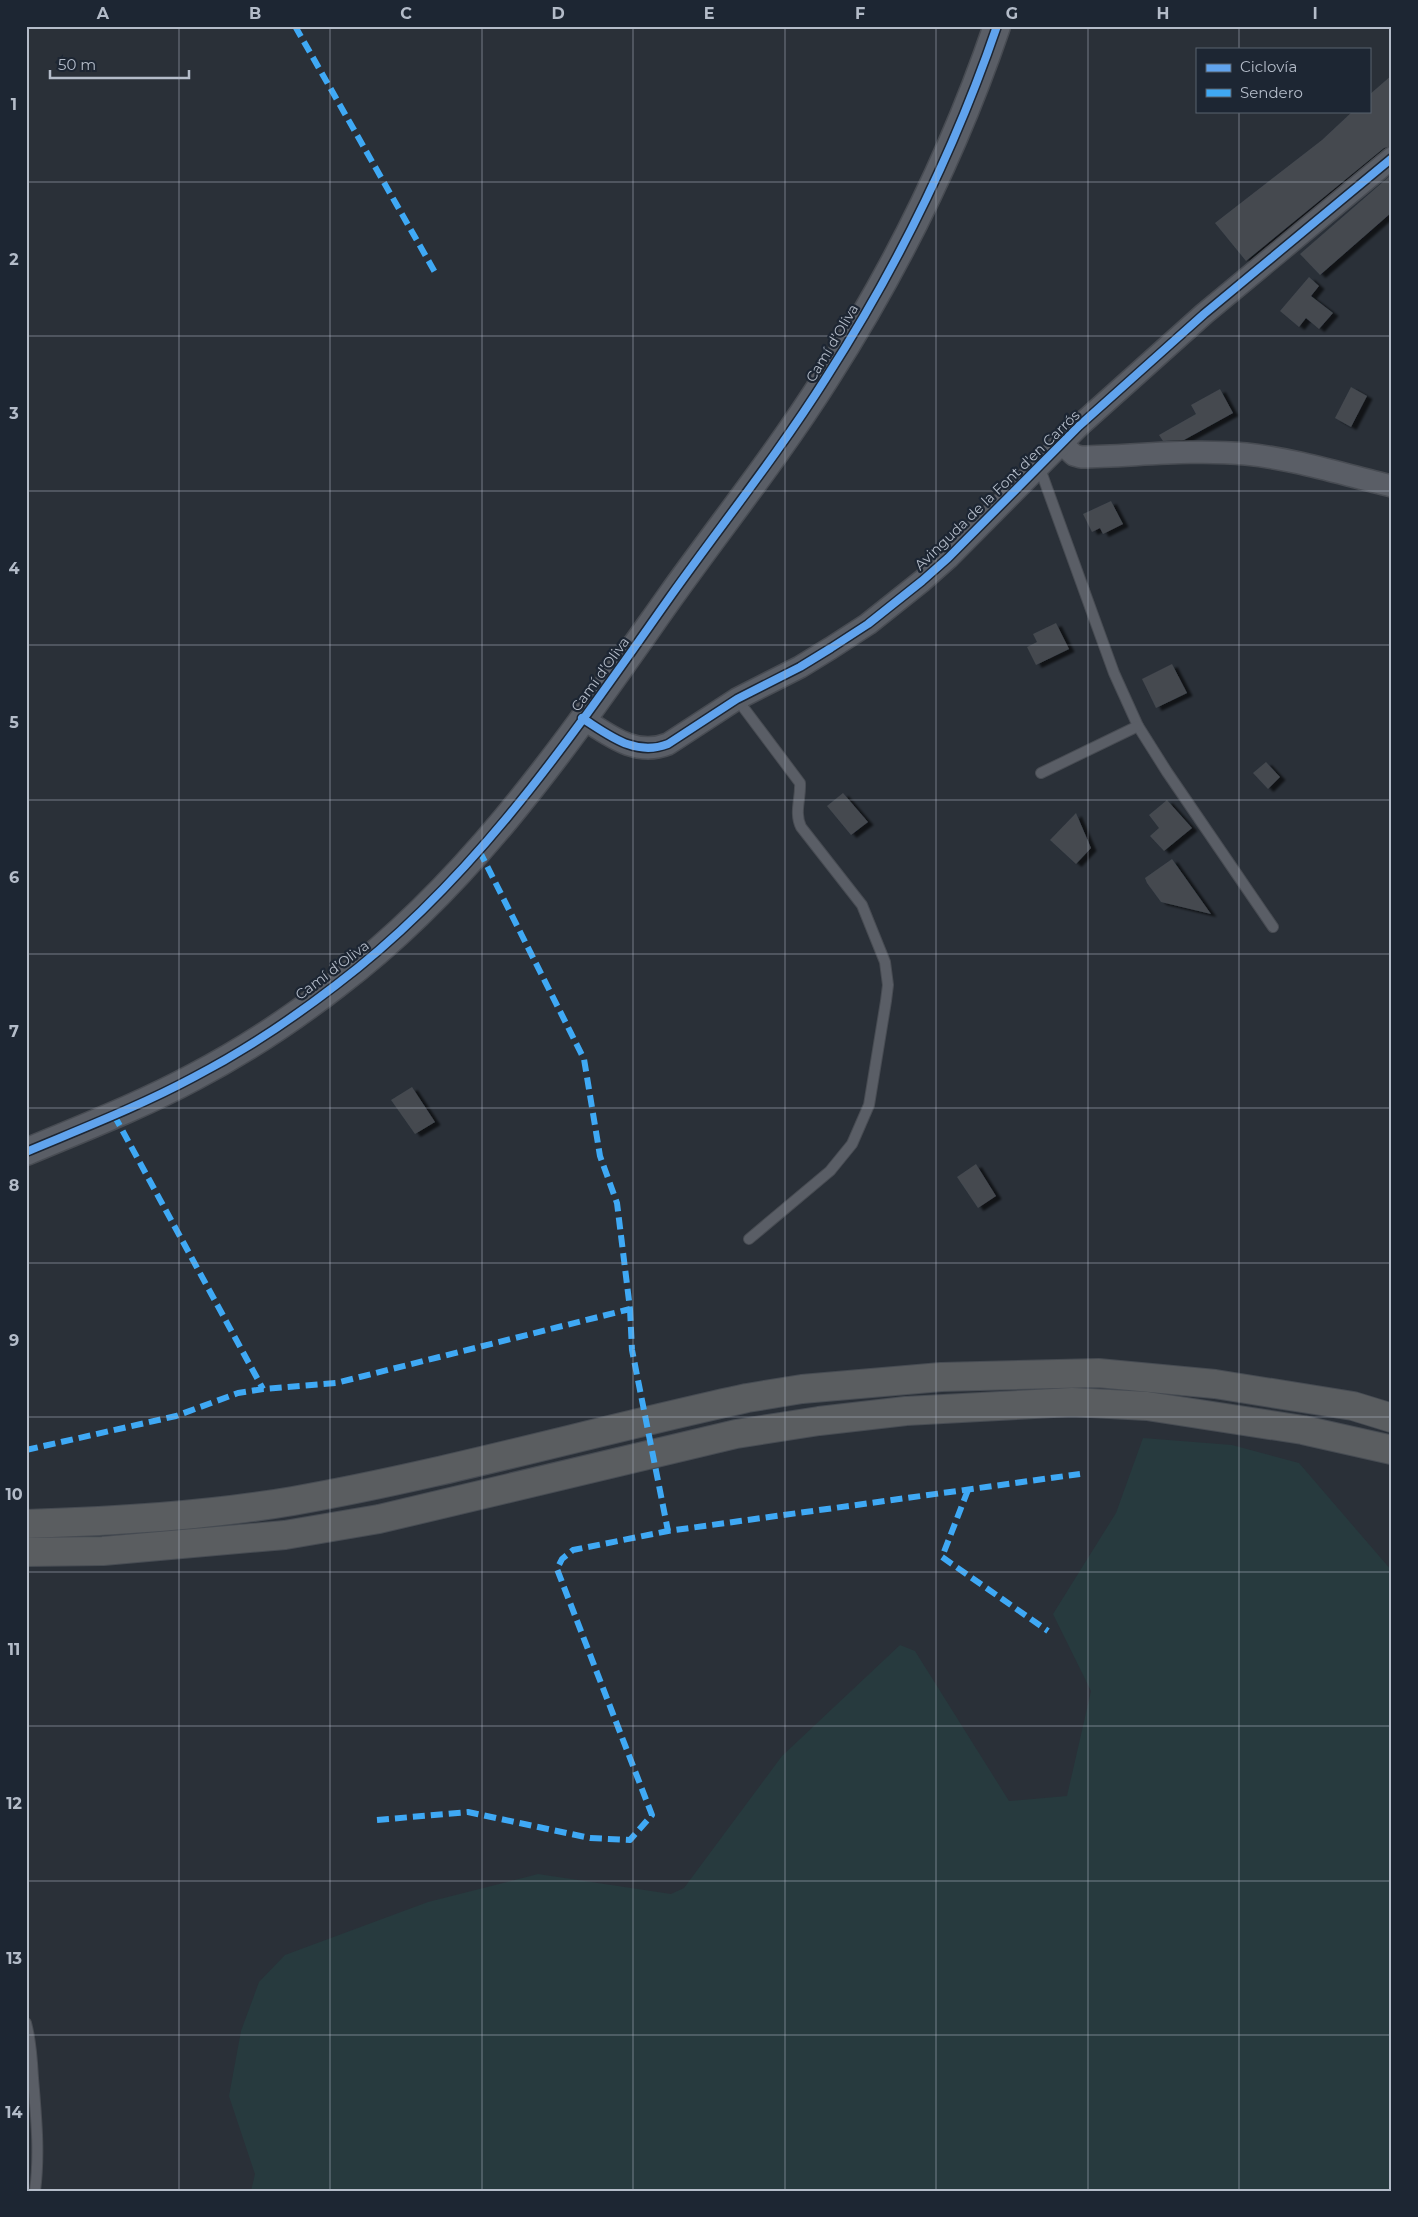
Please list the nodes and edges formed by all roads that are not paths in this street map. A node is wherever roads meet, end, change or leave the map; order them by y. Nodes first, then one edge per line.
1 (997, 26) edge
2 (1392, 158) edge
3 (1062, 444) junction
4 (1039, 466) junction
5 (1392, 486) edge
6 (737, 699) junction
7 (582, 718) junction
8 (1138, 726) junction
9 (1041, 773) dead end
10 (1273, 927) dead end
11 (26, 1152) edge
12 (749, 1238) dead end
13 (1392, 1418) edge
14 (1392, 1450) edge
15 (26, 1524) edge
16 (26, 1552) edge
17 (26, 2023) edge
18 (35, 2191) edge

1 - 7 street, Camí d’Oliva
2 - 3 street, Avinguda de la Font d'en Carrós
3 - 4 street, Avinguda de la Font d'en Carrós
3 - 5 street
4 - 6 street, Avinguda de la Font d'en Carrós
4 - 8 lane
6 - 7 street, Avinguda de la Font d'en Carrós
6 - 12 lane
7 - 11 street, Camí d’Oliva
8 - 9 lane
8 - 10 lane
13 - 15 highway
14 - 16 highway
17 - 18 lane

